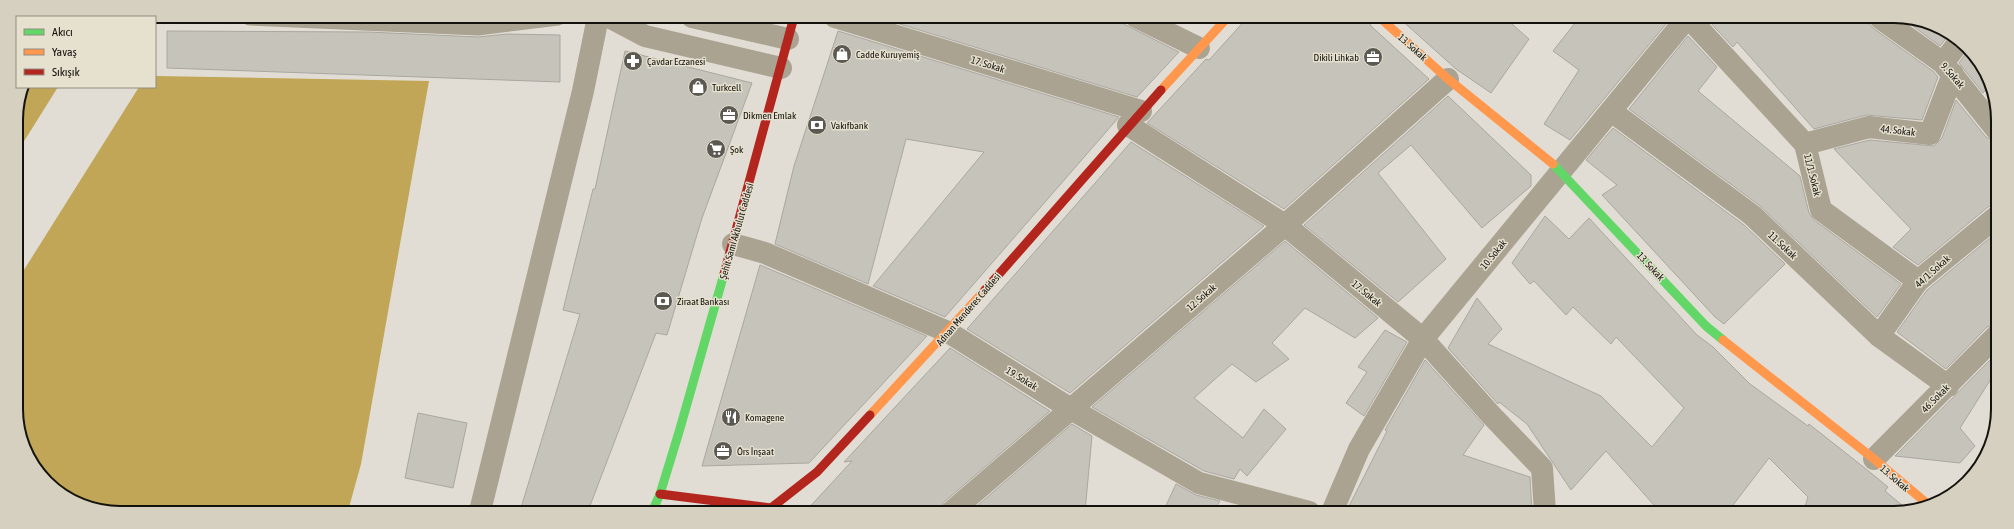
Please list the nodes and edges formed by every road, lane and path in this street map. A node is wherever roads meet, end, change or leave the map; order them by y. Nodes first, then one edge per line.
1 (410, 23) edge
2 (502, 23) edge
3 (597, 23) edge
4 (620, 23) edge
5 (718, 23) edge
6 (792, 23) edge
7 (853, 23) edge
8 (1148, 23) edge
9 (1223, 23) edge
10 (1386, 23) edge
11 (1684, 23) edge
12 (1693, 23) edge
13 (1887, 23) edge
14 (788, 39) junction
15 (1957, 46) edge
16 (1200, 48) junction
17 (781, 68) junction
18 (1948, 68) junction
19 (1448, 79) junction
20 (1612, 111) junction
21 (1134, 118) junction
22 (1991, 123) edge
23 (1805, 144) junction
24 (1561, 170) junction
25 (1991, 221) edge
26 (1285, 225) junction
27 (733, 244) junction
28 (1918, 281) junction
29 (948, 332) junction
30 (1880, 336) junction
31 (1423, 339) junction
32 (1991, 341) edge
33 (1948, 386) junction
34 (1071, 409) junction
35 (1874, 459) junction
36 (660, 494) junction
37 (1924, 501) edge
38 (481, 506) edge
39 (655, 506) edge
40 (745, 506) edge
41 (778, 506) edge
42 (958, 506) edge
43 (1287, 506) edge
44 (1335, 506) edge
45 (1545, 506) edge

1 - 2 lane
3 - 38 street
4 - 17 street
5 - 14 street
6 - 14 street, Şehit Sami Akbulut Caddesi
7 - 21 street, 17. Sokak
8 - 16 street
9 - 16 street, Adnan Menderes Caddesi
10 - 19 street, 13. Sokak
11 - 20 street, 10. Sokak
12 - 23 street, 11/1. Sokak
13 - 18 street, 9. Sokak
14 - 17 street, Şehit Sami Akbulut Caddesi
15 - 18 street, 44. Sokak
16 - 21 street, Adnan Menderes Caddesi
17 - 27 street, Şehit Sami Akbulut Caddesi
18 - 22 street, 9. Sokak
18 - 23 street, 44. Sokak
19 - 24 street, 13. Sokak
19 - 26 street, 12. Sokak
20 - 24 street, 10. Sokak
20 - 30 street, 11. Sokak
21 - 26 street, 17. Sokak
21 - 29 street, Adnan Menderes Caddesi
23 - 28 street, 11/1. Sokak
24 - 31 street, 10. Sokak
24 - 35 street, 13. Sokak
25 - 28 street, 44/1. Sokak
26 - 31 street, 17. Sokak
26 - 34 street, 12. Sokak
27 - 29 street, 19. Sokak
27 - 36 street, Şehit Sami Akbulut Caddesi
28 - 30 street, 44/1. Sokak
29 - 34 street, 19. Sokak
29 - 41 street, Adnan Menderes Caddesi
30 - 33 street, 11. Sokak
31 - 44 street, 10. Sokak
31 - 45 street, 17. Sokak
32 - 33 street, 46. Sokak
33 - 35 street, 46. Sokak
34 - 42 street, 12. Sokak
34 - 43 street, 19. Sokak
35 - 37 street, 13. Sokak
36 - 39 street, Şehit Sami Akbulut Caddesi
36 - 40 street, Adnan Menderes Caddesi

